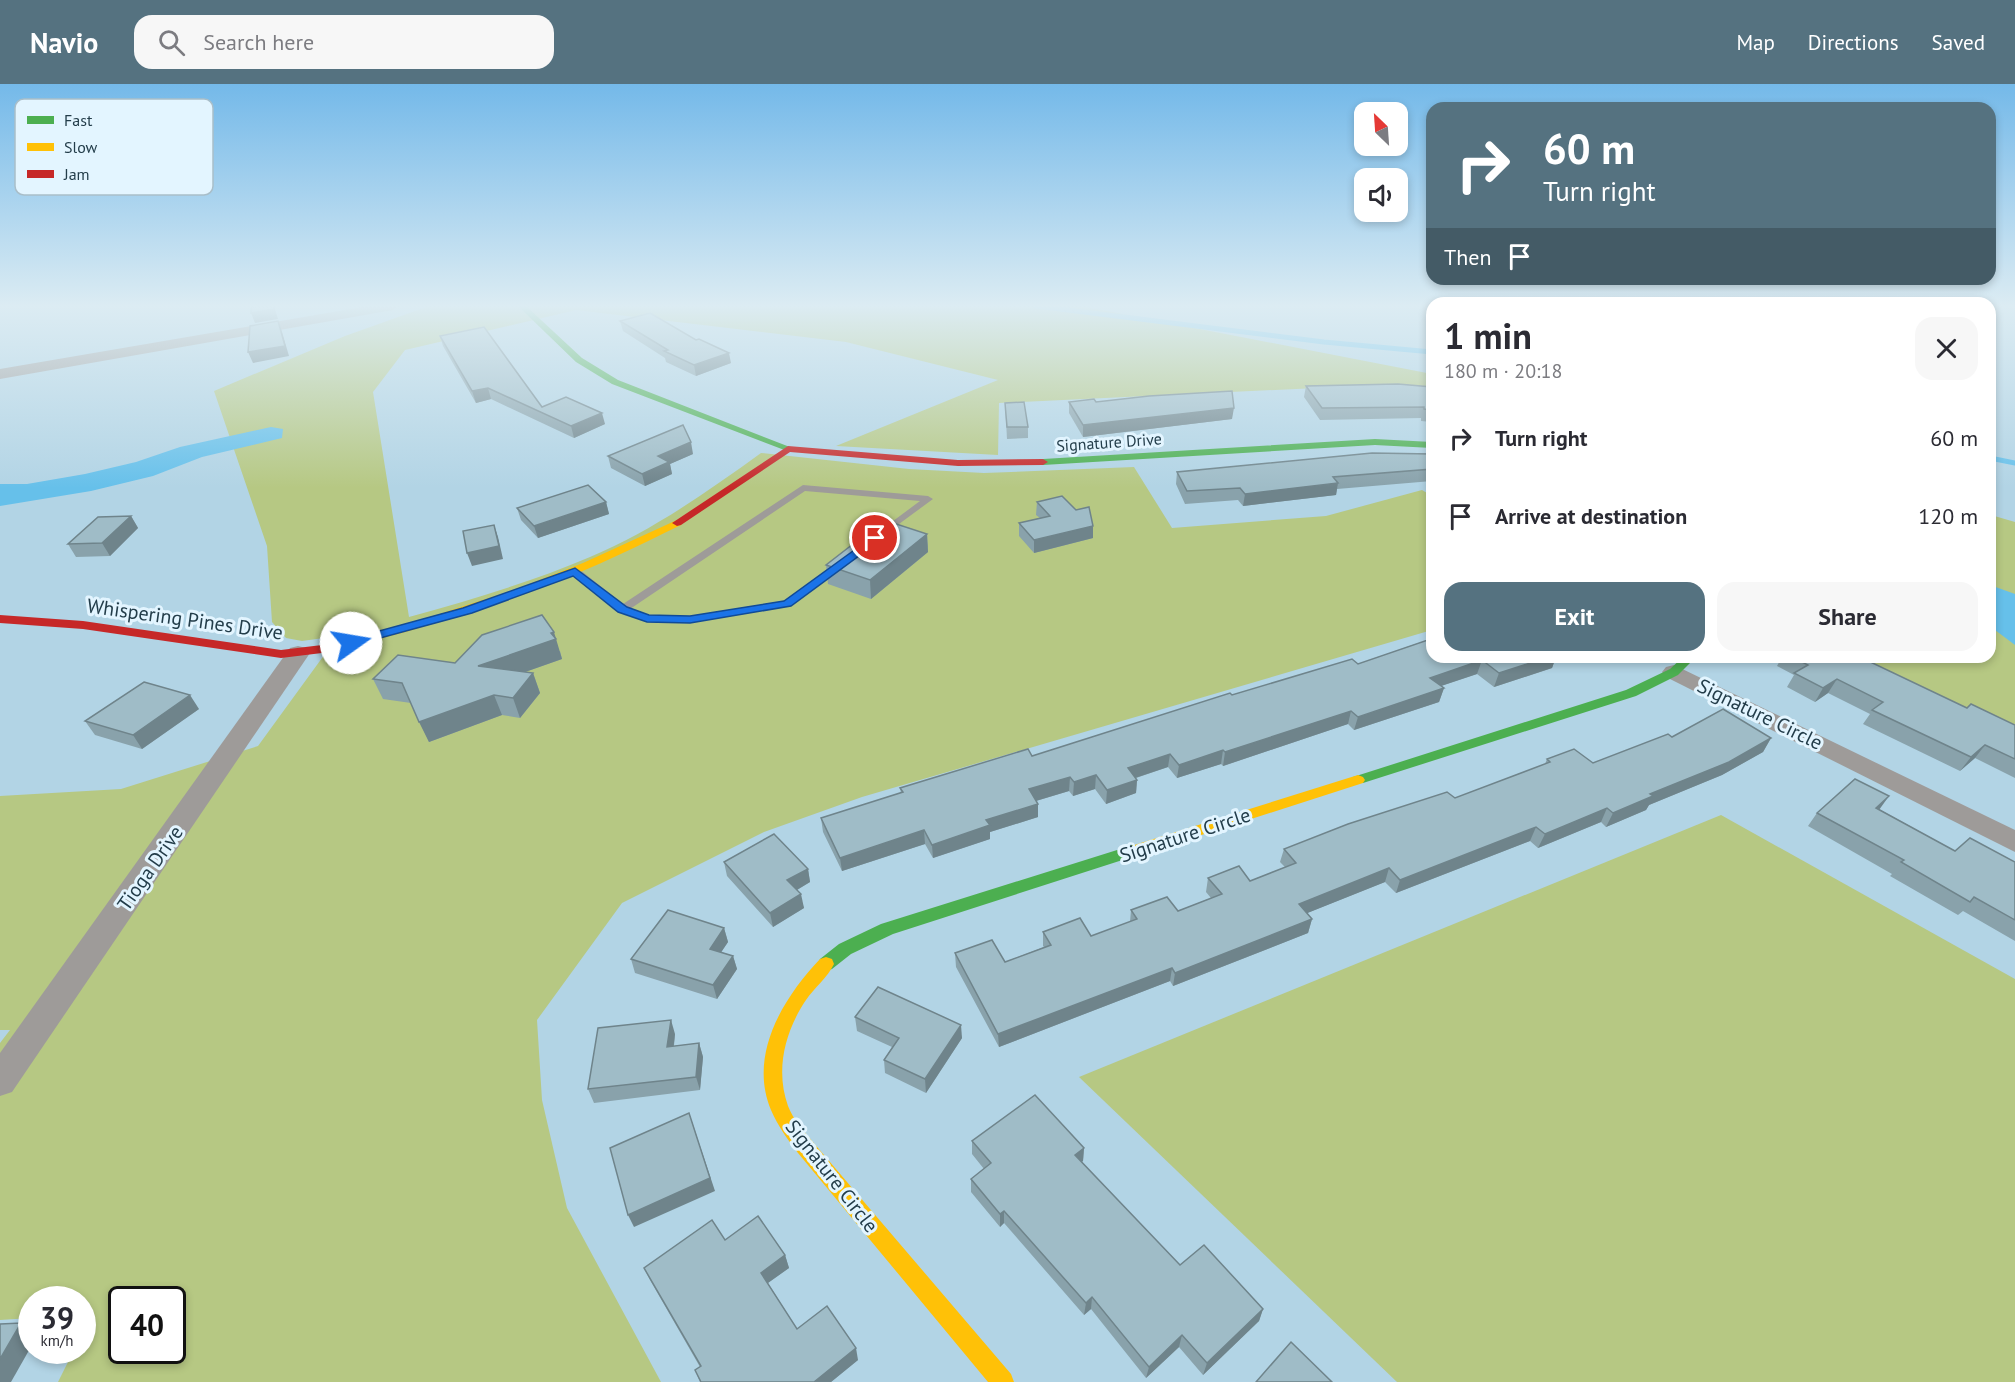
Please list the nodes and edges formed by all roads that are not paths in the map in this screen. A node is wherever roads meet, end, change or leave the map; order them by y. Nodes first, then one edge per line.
1 (43, 367) edge
2 (590, 367) edge
3 (0, 374) edge
4 (1426, 444) edge
5 (788, 449) junction
6 (872, 541) edge
7 (844, 562) edge
8 (575, 571) junction
9 (622, 609) junction
10 (0, 619) edge
11 (298, 653) junction
12 (1682, 664) edge
13 (2015, 842) edge
14 (0, 1081) edge
15 (1003, 1382) edge

1 - 3 street
2 - 5 street, Signature Drive
4 - 5 street, Signature Drive
5 - 8 street, Whispering Pines Drive
6 - 9 lane
7 - 9 lane
8 - 9 lane
8 - 11 street, Whispering Pines Drive
10 - 11 street, Whispering Pines Drive
11 - 14 street, Tioga Drive
12 - 13 street, Signature Circle
12 - 15 street, Signature Circle

